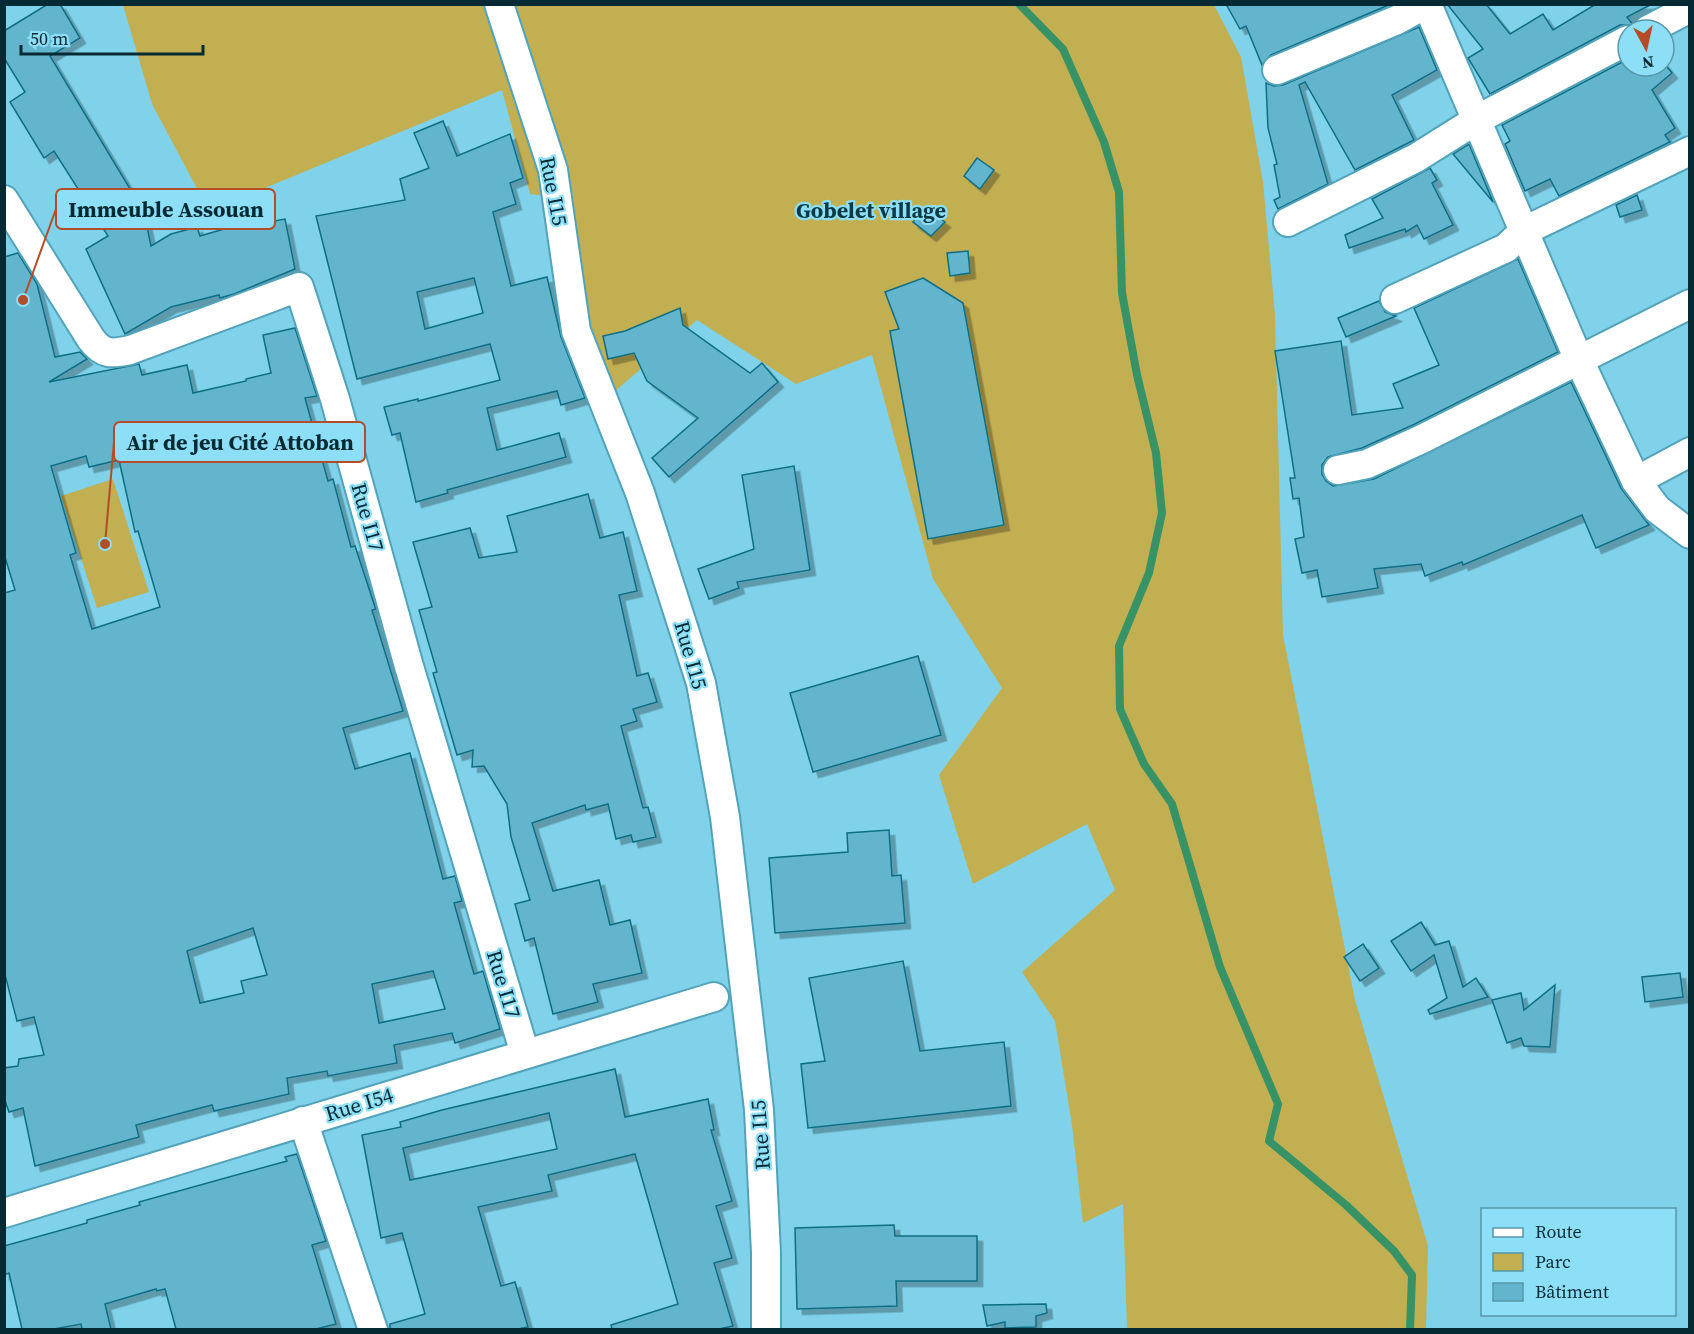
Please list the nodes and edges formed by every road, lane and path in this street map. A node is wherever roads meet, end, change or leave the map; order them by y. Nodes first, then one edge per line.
1 (500, 4) edge
2 (1427, 4) edge
3 (1689, 8) edge
4 (1670, 18) edge
5 (1616, 46) edge
6 (1277, 70) dead end
7 (1478, 119) junction
8 (1689, 151) edge
9 (4, 200) edge
10 (1288, 222) dead end
11 (1524, 231) junction
12 (1395, 299) dead end
13 (1689, 304) edge
14 (1578, 358) junction
15 (1689, 452) edge
16 (1338, 470) dead end
17 (1636, 481) junction
18 (1689, 534) edge
19 (714, 997) dead end
20 (525, 1054) junction
21 (303, 1120) junction
22 (6, 1204) edge
23 (373, 1329) edge
24 (766, 1329) edge

1 - 24 street, Rue I15
2 - 6 street
2 - 7 street
3 - 4 street
5 - 7 street
7 - 10 street
7 - 11 street
8 - 11 street
9 - 20 street, Rue I17
11 - 12 street
11 - 14 street
13 - 14 street
14 - 16 street
14 - 17 street
15 - 17 street
17 - 18 street
19 - 20 street, Rue I54
20 - 21 street, Rue I54
21 - 22 street, Rue I54
21 - 23 street

